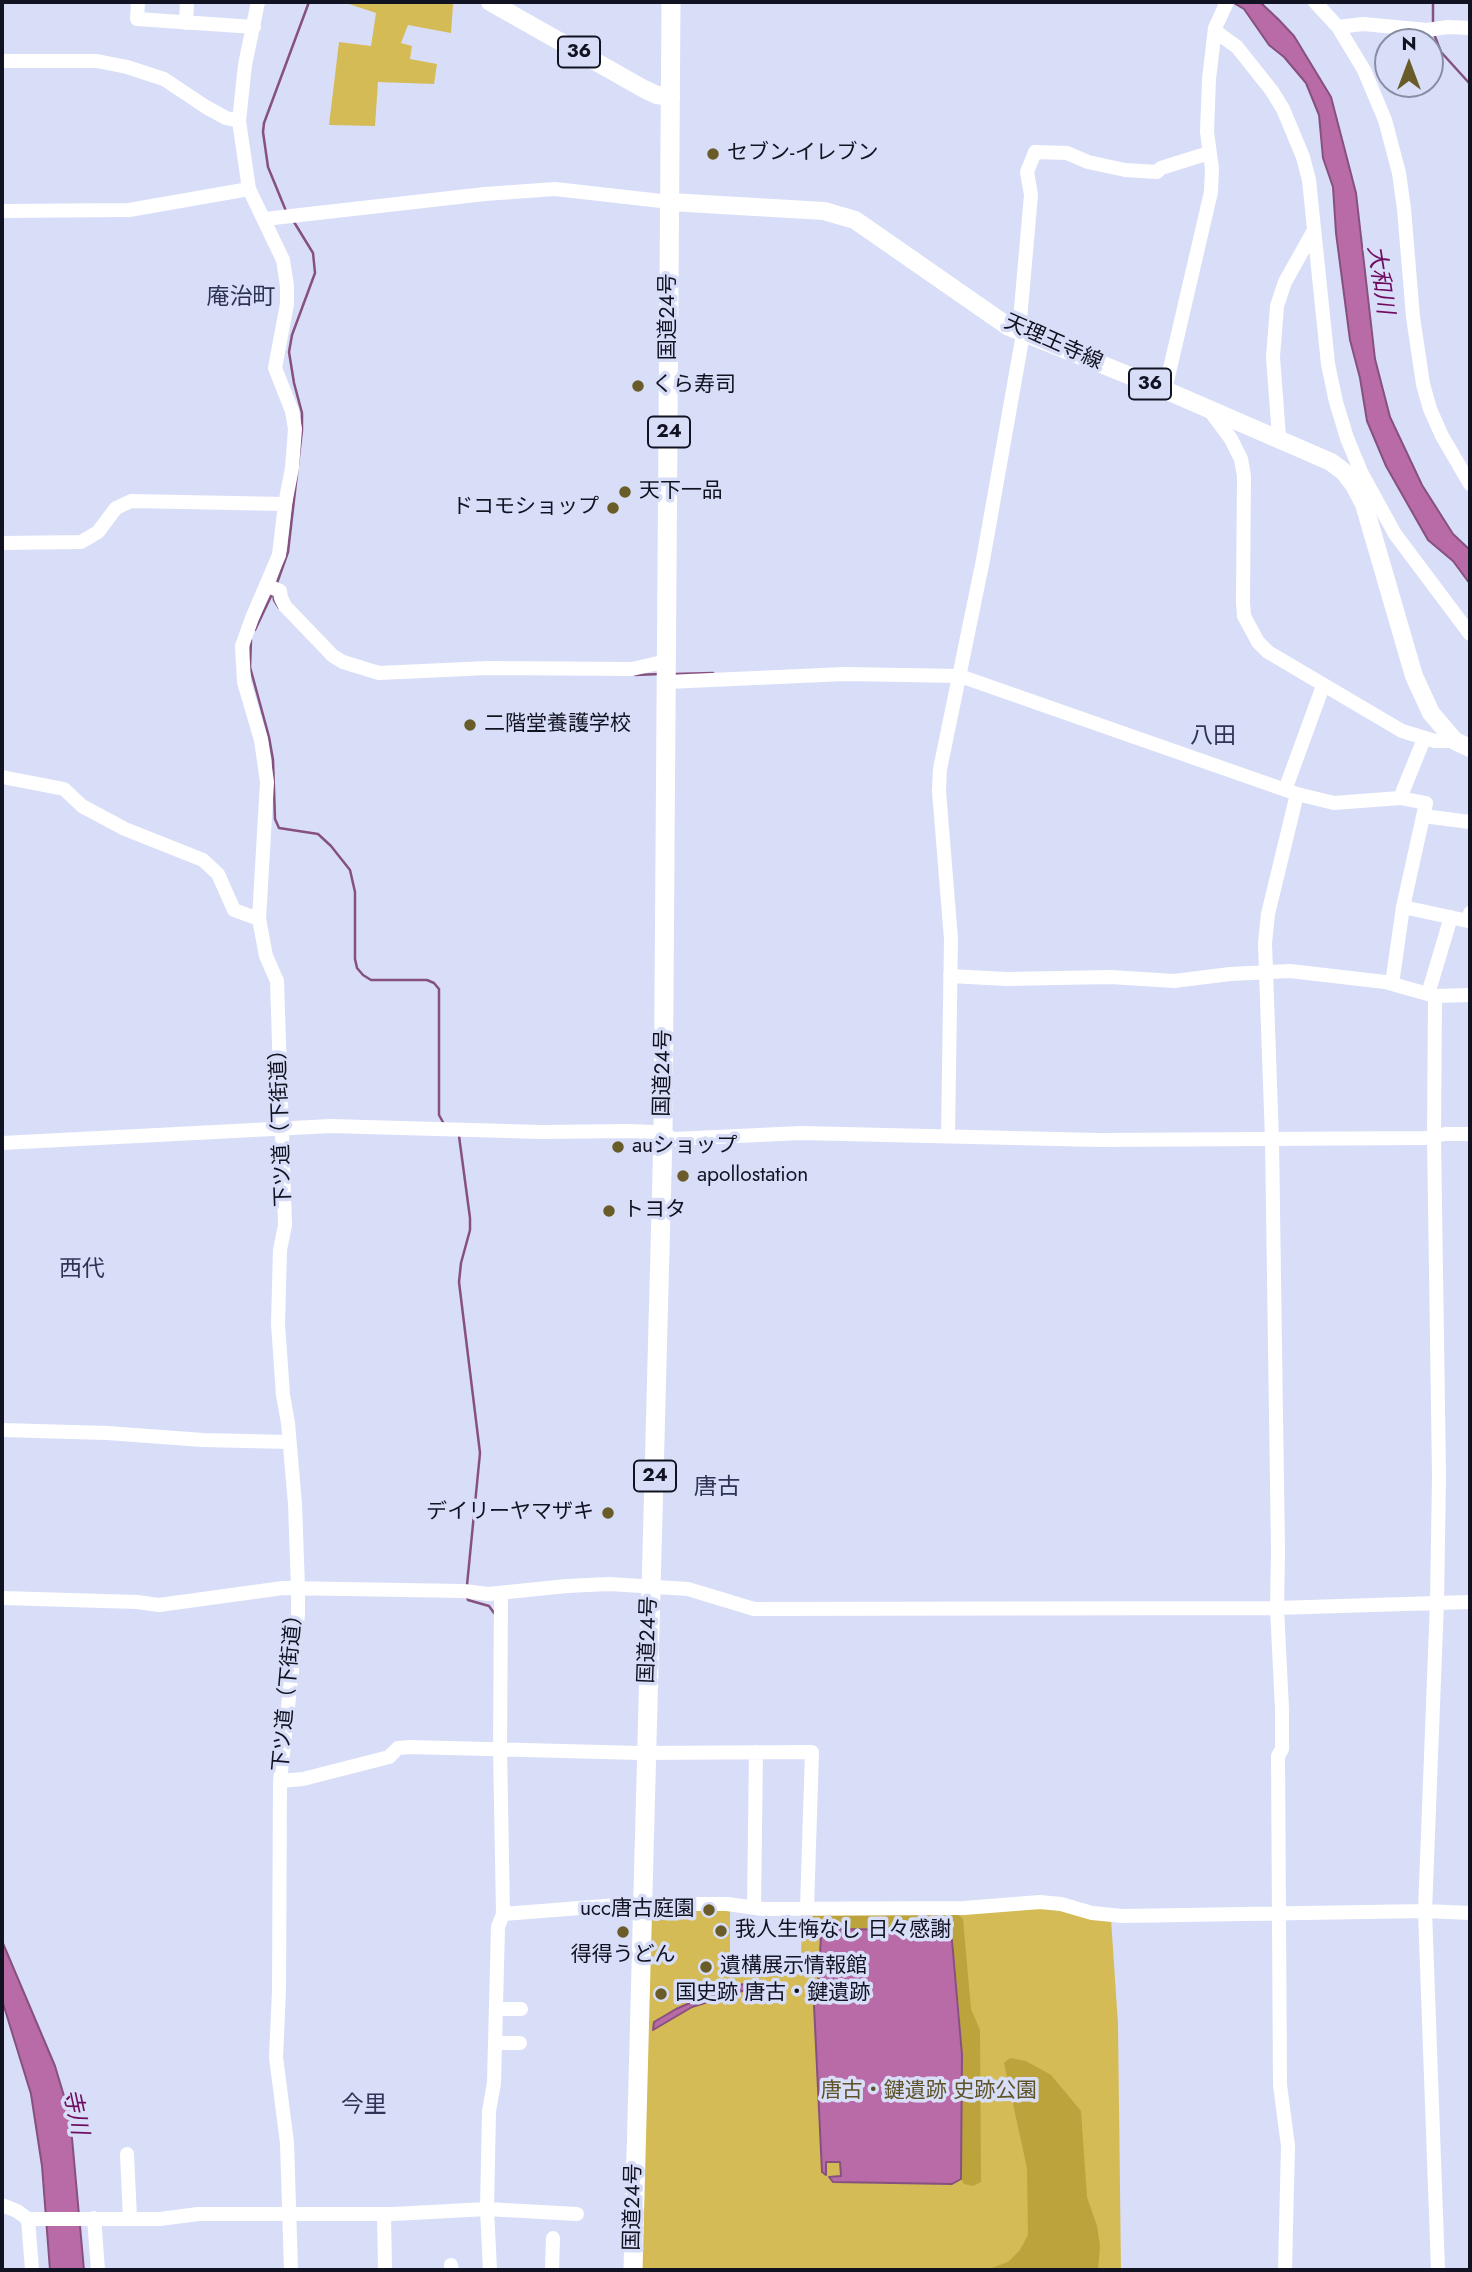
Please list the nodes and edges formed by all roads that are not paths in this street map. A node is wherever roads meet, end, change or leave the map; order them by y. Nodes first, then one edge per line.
1 (138, 2) edge
2 (187, 2) edge
3 (258, 2) edge
4 (490, 2) edge
5 (671, 2) edge
6 (1227, 2) edge
7 (1315, 2) edge
8 (186, 23) junction
9 (1338, 26) junction
10 (254, 27) junction
11 (1470, 28) edge
12 (1215, 30) junction
13 (2, 61) edge
14 (671, 97) junction
15 (239, 121) junction
16 (1209, 153) junction
17 (249, 189) junction
18 (670, 202) junction
19 (2, 211) edge
20 (265, 219) junction
21 (1313, 232) junction
22 (1021, 332) junction
23 (1165, 390) junction
24 (1207, 407) junction
25 (1279, 438) junction
26 (1470, 484) edge
27 (285, 504) junction
28 (2, 543) edge
29 (266, 585) junction
30 (1470, 634) edge
31 (667, 661) junction
32 (960, 676) junction
33 (667, 682) junction
34 (1323, 686) junction
35 (1424, 739) junction
36 (1463, 745) edge
37 (2, 777) edge
38 (1291, 792) junction
39 (1400, 798) junction
40 (1423, 816) junction
41 (1470, 822) edge
42 (1403, 907) junction
43 (1470, 914) edge
44 (1451, 917) junction
45 (259, 919) junction
46 (1266, 971) junction
47 (950, 976) junction
48 (1392, 984) junction
49 (1431, 995) junction
50 (1470, 995) edge
51 (282, 1127) junction
52 (1470, 1134) edge
53 (948, 1135) junction
54 (663, 1136) junction
55 (1434, 1136) junction
56 (1272, 1139) junction
57 (2, 1143) edge
58 (2, 1430) edge
59 (289, 1442) junction
60 (651, 1586) junction
61 (298, 1588) junction
62 (501, 1593) junction
63 (2, 1598) edge
64 (1437, 1602) junction
65 (1470, 1602) edge
66 (1277, 1608) junction
67 (496, 1748) junction
68 (647, 1752) junction
69 (756, 1752) junction
70 (280, 1781) junction
71 (641, 1904) junction
72 (754, 1908) junction
73 (807, 1908) junction
74 (1425, 1911) junction
75 (1279, 1913) junction
76 (1470, 1913) edge
77 (503, 1914) junction
78 (496, 2009) junction
79 (521, 2009) dead end
80 (495, 2043) junction
81 (520, 2043) dead end
82 (127, 2154) dead end
83 (2, 2205) edge
84 (487, 2209) junction
85 (289, 2214) junction
86 (384, 2214) junction
87 (577, 2214) dead end
88 (91, 2218) junction
89 (130, 2218) junction
90 (33, 2219) junction
91 (553, 2238) dead end
92 (32, 2270) edge
93 (97, 2270) edge
94 (291, 2270) edge
95 (385, 2270) edge
96 (489, 2270) edge
97 (552, 2270) edge
98 (633, 2270) edge
99 (1285, 2270) edge
100 (1438, 2270) edge

1 - 8 street
2 - 8 street
3 - 10 street, 下ツ道（下街道）
4 - 14 main road, 36
5 - 14 highway, 国道24号 / 24
6 - 12 street
7 - 9 street
8 - 10 street
9 - 11 street
9 - 26 street
10 - 15 street, 下ツ道（下街道）
12 - 16 street
12 - 21 street
13 - 15 street
14 - 18 highway, 国道24号 / 24
15 - 17 street, 下ツ道（下街道）
16 - 22 street
16 - 23 street
17 - 19 street
17 - 20 street, 下ツ道（下街道）
18 - 20 street
18 - 22 main road, 天理王寺線 / 36
18 - 31 highway, 国道24号 / 24
20 - 27 street, 下ツ道（下街道）
21 - 25 street
21 - 30 street
22 - 23 main road, 天理王寺線 / 36
22 - 32 street
23 - 24 main road, 天理王寺線 / 36
24 - 25 main road, 天理王寺線 / 36
24 - 34 street
25 - 36 main road, 天理王寺線 / 36
27 - 28 street
27 - 29 street, 下ツ道（下街道）
29 - 31 street
29 - 45 street, 下ツ道（下街道）
31 - 33 highway, 国道24号 / 24
32 - 33 street
32 - 38 street
32 - 47 street
33 - 54 highway, 国道24号 / 24
34 - 35 street
34 - 38 street
35 - 36 street
35 - 39 street
37 - 45 street
38 - 39 street
38 - 46 street
39 - 40 street
40 - 41 street
40 - 42 street
42 - 44 street
42 - 48 street
43 - 44 street
44 - 49 street
45 - 51 street, 下ツ道（下街道）
46 - 47 street
46 - 48 street
46 - 56 street
47 - 53 street
48 - 49 street
49 - 50 street
49 - 55 street
51 - 54 street
51 - 57 street
51 - 59 street, 下ツ道（下街道）
52 - 55 street
53 - 54 street
53 - 56 street
54 - 60 highway, 国道24号 / 24
55 - 56 street
55 - 64 street
56 - 66 street
58 - 59 street
59 - 61 street, 下ツ道（下街道）
60 - 62 street
60 - 66 street
60 - 68 highway, 国道24号 / 24
61 - 62 street
61 - 63 street
61 - 70 street, 下ツ道（下街道）
62 - 67 street
64 - 65 street
64 - 66 street
64 - 74 street
66 - 75 street
67 - 68 street
67 - 70 street
67 - 77 street
68 - 69 street
68 - 71 highway, 国道24号 / 24
69 - 72 street
69 - 73 street
70 - 85 street, 下ツ道（下街道）
71 - 72 street
71 - 77 street
71 - 98 highway, 国道24号 / 24
72 - 73 street
73 - 75 street
74 - 75 street
74 - 76 street
74 - 100 street
75 - 99 street
77 - 78 street
78 - 79 street
78 - 80 street
80 - 81 street
80 - 84 street
82 - 89 street
83 - 90 street
84 - 86 street
84 - 87 street
84 - 96 street
85 - 86 street
85 - 89 street
85 - 94 street, 下ツ道（下街道）
86 - 95 street
88 - 89 street
88 - 90 street
88 - 93 street
90 - 92 street
91 - 97 street

